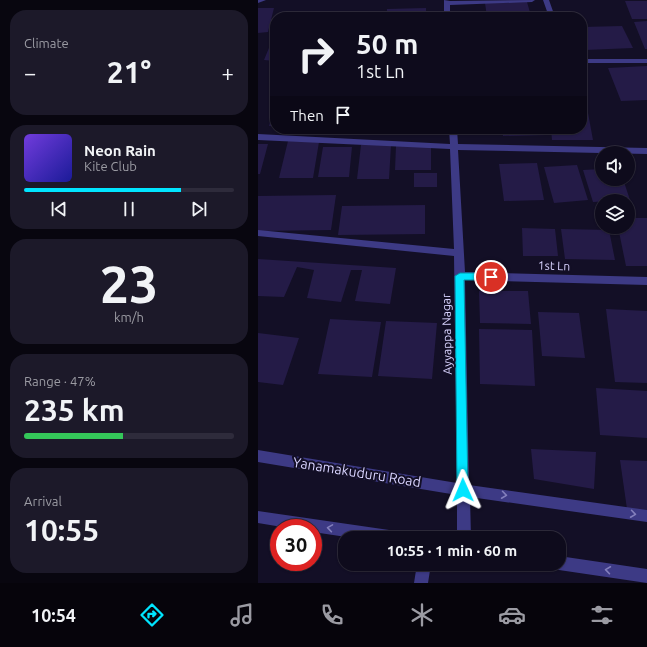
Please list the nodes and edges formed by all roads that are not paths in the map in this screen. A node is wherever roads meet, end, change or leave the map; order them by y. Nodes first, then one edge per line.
1 (263, 0) edge
2 (532, 0) edge
3 (546, 0) edge
4 (258, 1) edge
5 (447, 2) edge
6 (448, 12) edge
7 (550, 12) edge
8 (587, 61) edge
9 (647, 61) edge
10 (453, 134) edge
11 (258, 137) edge
12 (454, 147) junction
13 (647, 151) edge
14 (258, 233) edge
15 (459, 253) junction
16 (460, 276) junction
17 (647, 281) edge
18 (258, 456) edge
19 (463, 490) junction
20 (647, 516) edge
21 (258, 517) edge
22 (350, 531) edge
23 (464, 531) edge
24 (566, 564) edge
25 (423, 571) edge
26 (647, 576) edge
27 (421, 583) edge

1 - 4 street
2 - 5 street
3 - 7 street
5 - 6 street
8 - 9 street
10 - 12 street, Ayyappa Nagar
11 - 12 street
12 - 13 street
12 - 15 street, Ayyappa Nagar
14 - 15 street
15 - 16 street, Ayyappa Nagar
16 - 17 street, 1st Ln
16 - 19 street, Ayyappa Nagar
18 - 19 street, Yanamakuduru Road
19 -> 20 street, Yanamakuduru Road
19 - 23 street, Ayyappa Nagar
22 -> 21 street
26 -> 24 street
25 - 27 street

